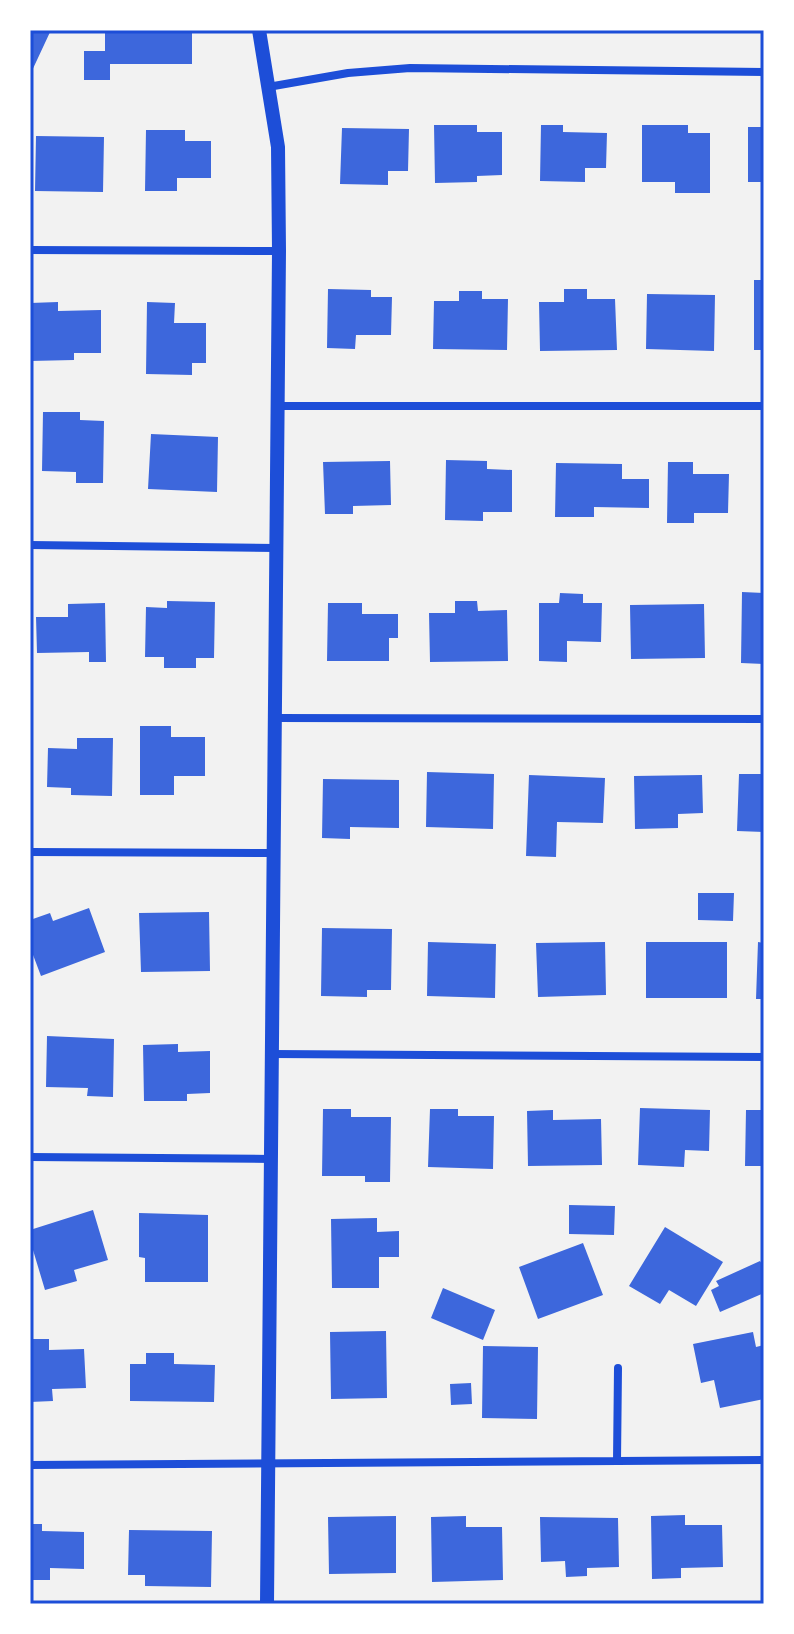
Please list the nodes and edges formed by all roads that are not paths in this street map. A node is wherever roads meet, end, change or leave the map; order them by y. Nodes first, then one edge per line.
1 (259, 30) edge
2 (764, 72) edge
3 (268, 87) junction
4 (30, 250) edge
5 (279, 251) junction
6 (277, 406) junction
7 (764, 406) edge
8 (30, 545) edge
9 (276, 548) junction
10 (275, 718) junction
11 (764, 719) edge
12 (30, 852) edge
13 (274, 853) junction
14 (272, 1054) junction
15 (764, 1057) edge
16 (30, 1157) edge
17 (272, 1159) junction
18 (618, 1368) dead end
19 (764, 1460) edge
20 (617, 1461) junction
21 (268, 1463) junction
22 (30, 1465) edge
23 (267, 1604) edge

1 - 3 street
2 - 3 street
3 - 5 street
4 - 5 street
5 - 6 street
6 - 7 street
6 - 9 street
8 - 9 street
9 - 10 street
10 - 11 street
10 - 13 street
12 - 13 street
13 - 14 street
14 - 15 street
14 - 17 street
16 - 17 street
17 - 21 street
18 - 20 street
19 - 20 street
20 - 21 street
21 - 22 street
21 - 23 street

